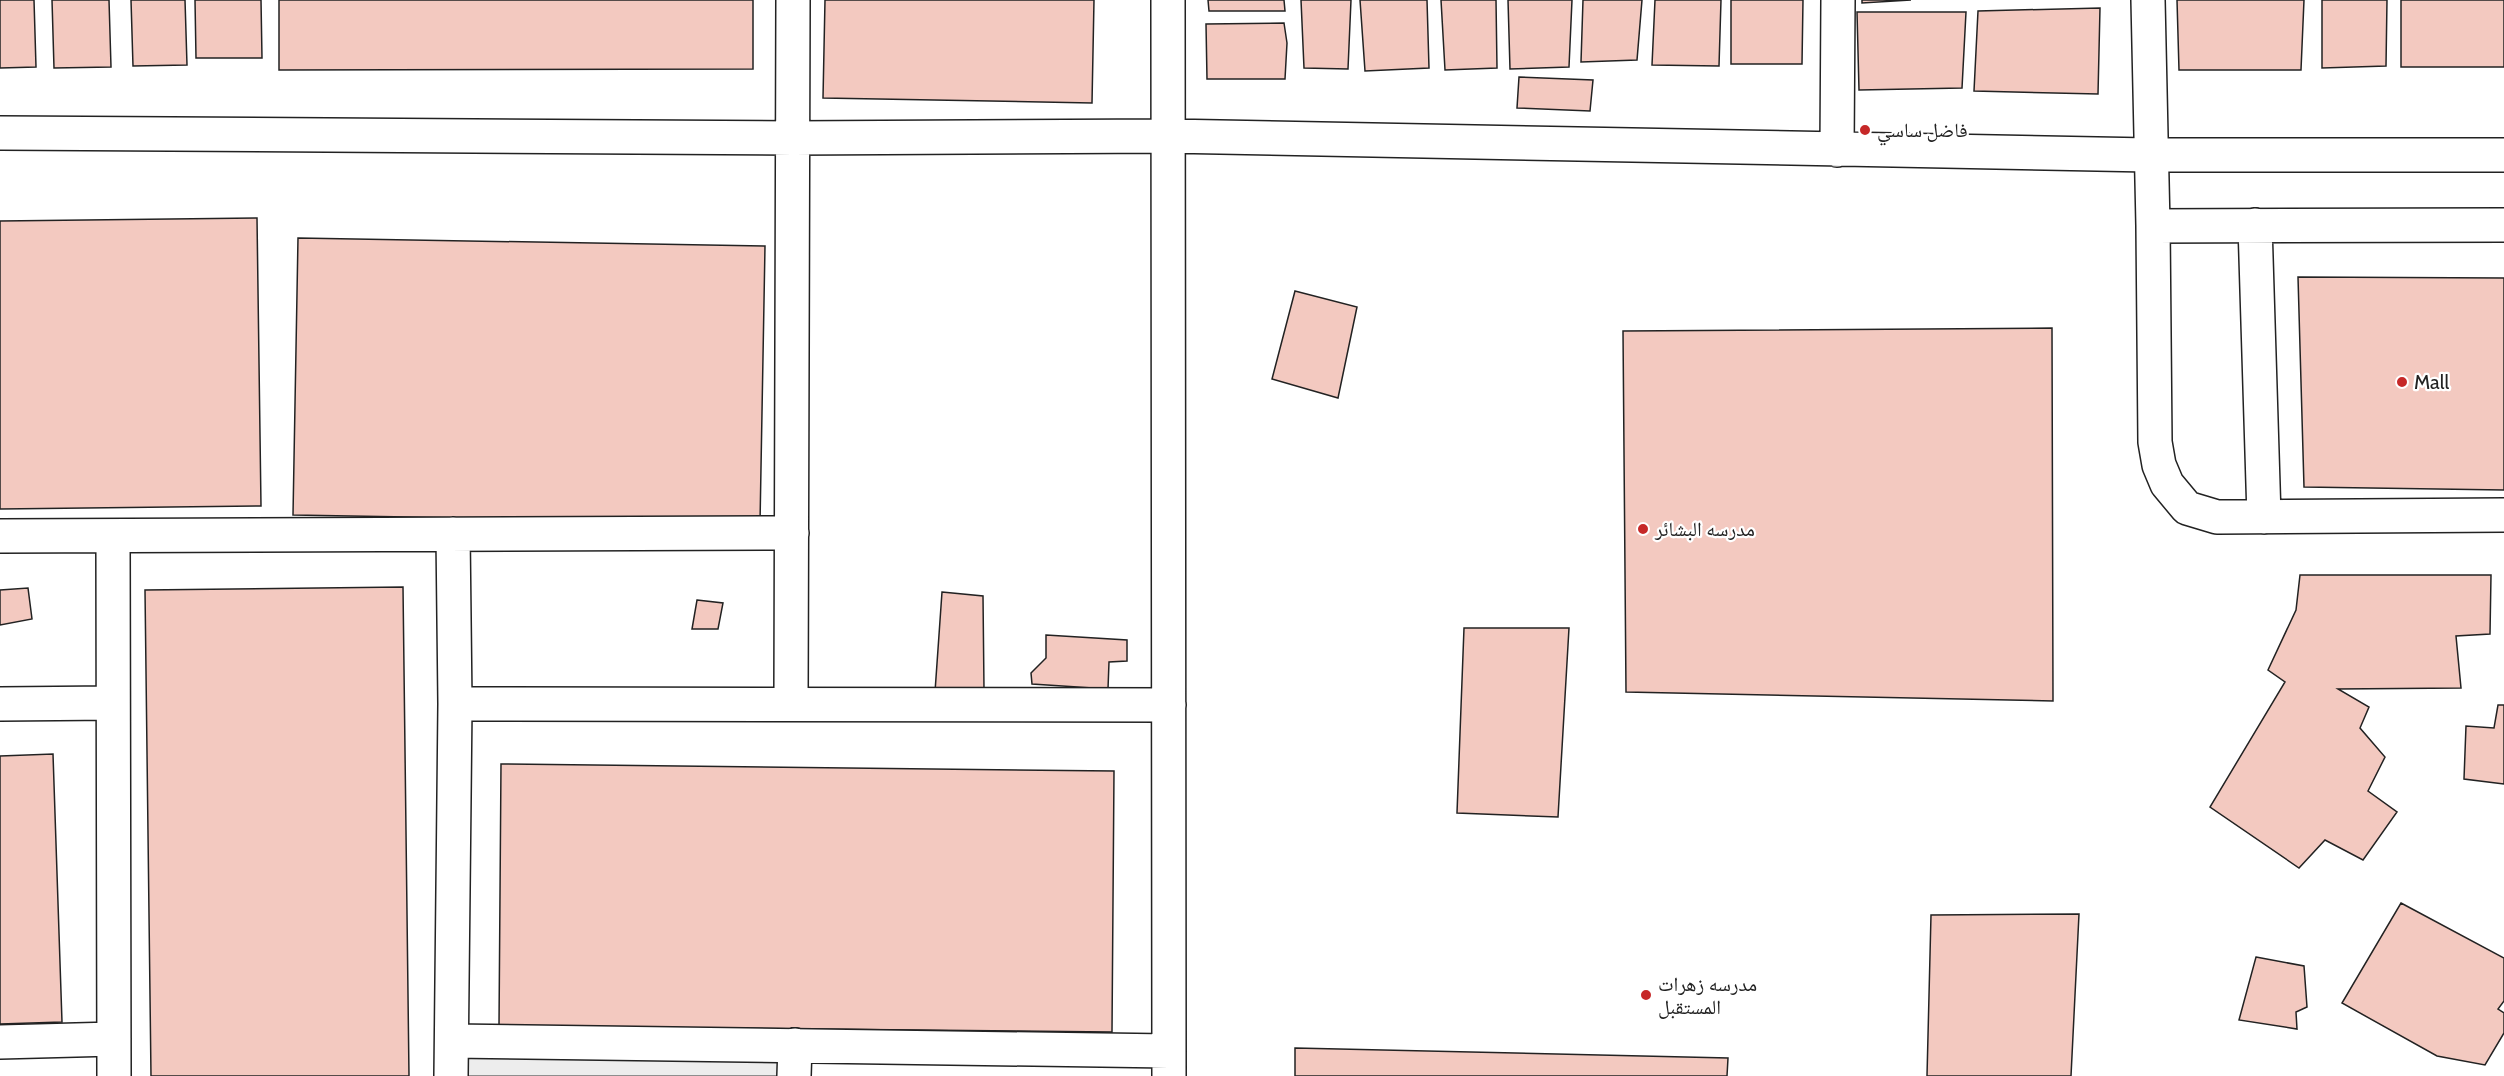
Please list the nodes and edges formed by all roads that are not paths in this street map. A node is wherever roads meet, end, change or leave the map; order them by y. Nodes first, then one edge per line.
1 (793, 0) edge
2 (1168, 0) edge
3 (1838, 0) edge
4 (2148, 0) edge
5 (0, 133) edge
6 (1168, 136) junction
7 (793, 138) junction
8 (1837, 150) junction
9 (2149, 155) junction
10 (2504, 155) edge
11 (2255, 225) junction
12 (2504, 225) edge
13 (2153, 226) junction
14 (2504, 515) edge
15 (2264, 517) junction
16 (792, 533) junction
17 (453, 534) junction
18 (0, 536) edge
19 (113, 536) junction
20 (113, 703) junction
21 (0, 704) edge
22 (455, 704) junction
23 (791, 704) junction
24 (1169, 705) junction
25 (114, 1039) junction
26 (452, 1041) junction
27 (0, 1042) edge
28 (795, 1061) edge
29 (1169, 1063) edge
30 (114, 1076) edge
31 (451, 1076) edge

1 - 7 street
2 - 6 street
3 - 8 street
4 - 9 street
5 - 7 street
6 - 7 street
6 - 8 street
6 - 24 street
7 - 16 street
8 - 9 street
9 - 10 street
9 - 13 street
11 - 12 street
11 - 13 street
11 - 15 street
13 - 15 street
14 - 15 street
16 - 17 street
16 - 23 street
17 - 19 street
17 - 22 street
18 - 19 street
19 - 20 street
20 - 21 street
20 - 25 street
22 - 23 street
22 - 26 street
23 - 24 street
24 - 29 street
25 - 27 street
25 - 30 street
26 - 28 street
26 - 31 street
28 - 29 street

